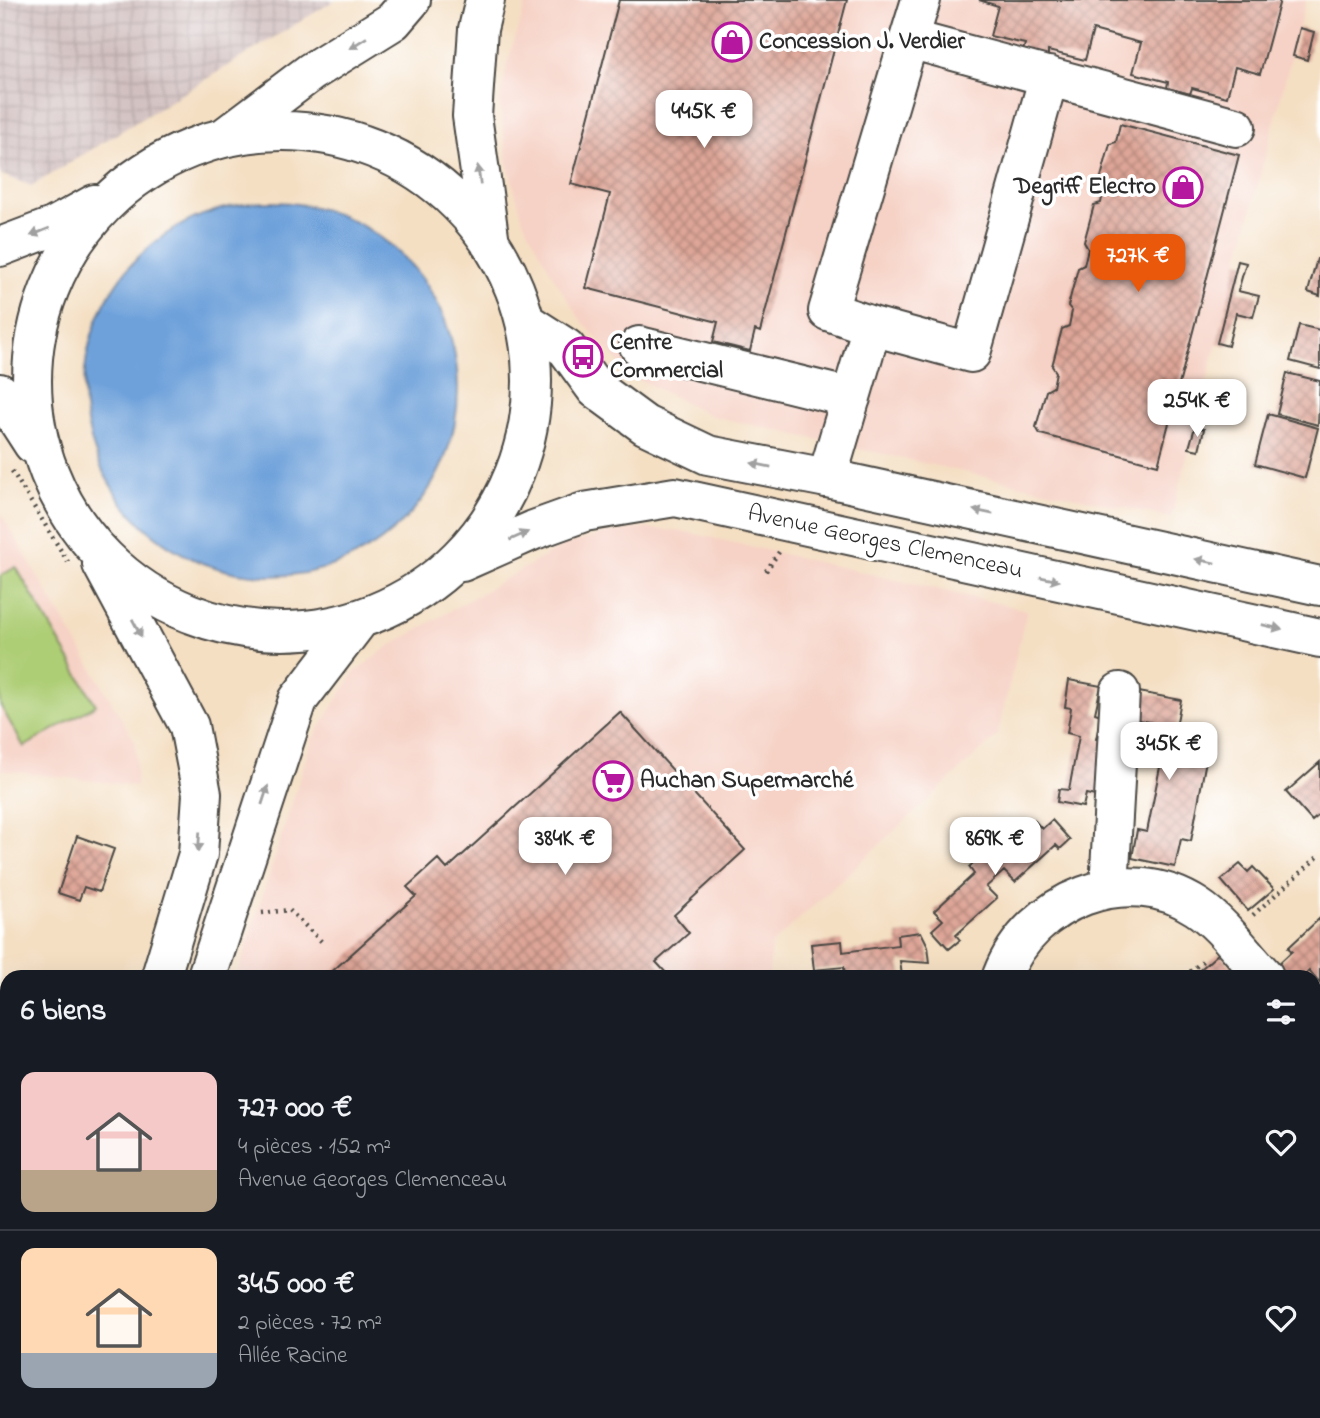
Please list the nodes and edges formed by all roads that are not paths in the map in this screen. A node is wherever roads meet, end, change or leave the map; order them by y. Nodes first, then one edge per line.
1 (411, 0) edge
2 (485, 0) edge
3 (921, 0) edge
4 (909, 39) junction
5 (1049, 76) junction
6 (1236, 127) dead end
7 (225, 137) junction
8 (121, 190) junction
9 (490, 243) junction
10 (0, 247) edge
11 (527, 323) junction
12 (872, 326) junction
13 (639, 346) dead end
14 (0, 393) edge
15 (851, 398) junction
16 (45, 464) junction
17 (827, 478) junction
18 (82, 557) junction
19 (457, 564) junction
20 (1320, 586) edge
21 (360, 619) junction
22 (1320, 638) edge
23 (1120, 692) dead end
24 (1109, 888) junction
25 (163, 970) edge
26 (209, 970) edge
27 (1006, 970) edge
28 (1258, 970) edge

1 -> 7 main road
9 -> 2 main road
3 - 4 main road
4 - 5 main road
4 - 12 main road
5 - 6 main road
5 - 12 main road
7 - 8 main road
7 - 9 main road
8 -> 10 main road
8 - 16 main road
9 - 11 main road
17 -> 11 main road, Avenue Georges Clemenceau
11 - 19 main road
12 - 15 main road
13 - 15 main road
14 - 16 main road
15 - 17 main road
16 - 18 main road
20 -> 17 main road, Avenue Georges Clemenceau
18 - 21 main road
18 -> 25 main road
19 - 21 main road
19 -> 22 main road, Avenue Georges Clemenceau
26 -> 21 main road
23 - 24 main road
24 - 27 main road
24 - 28 main road

